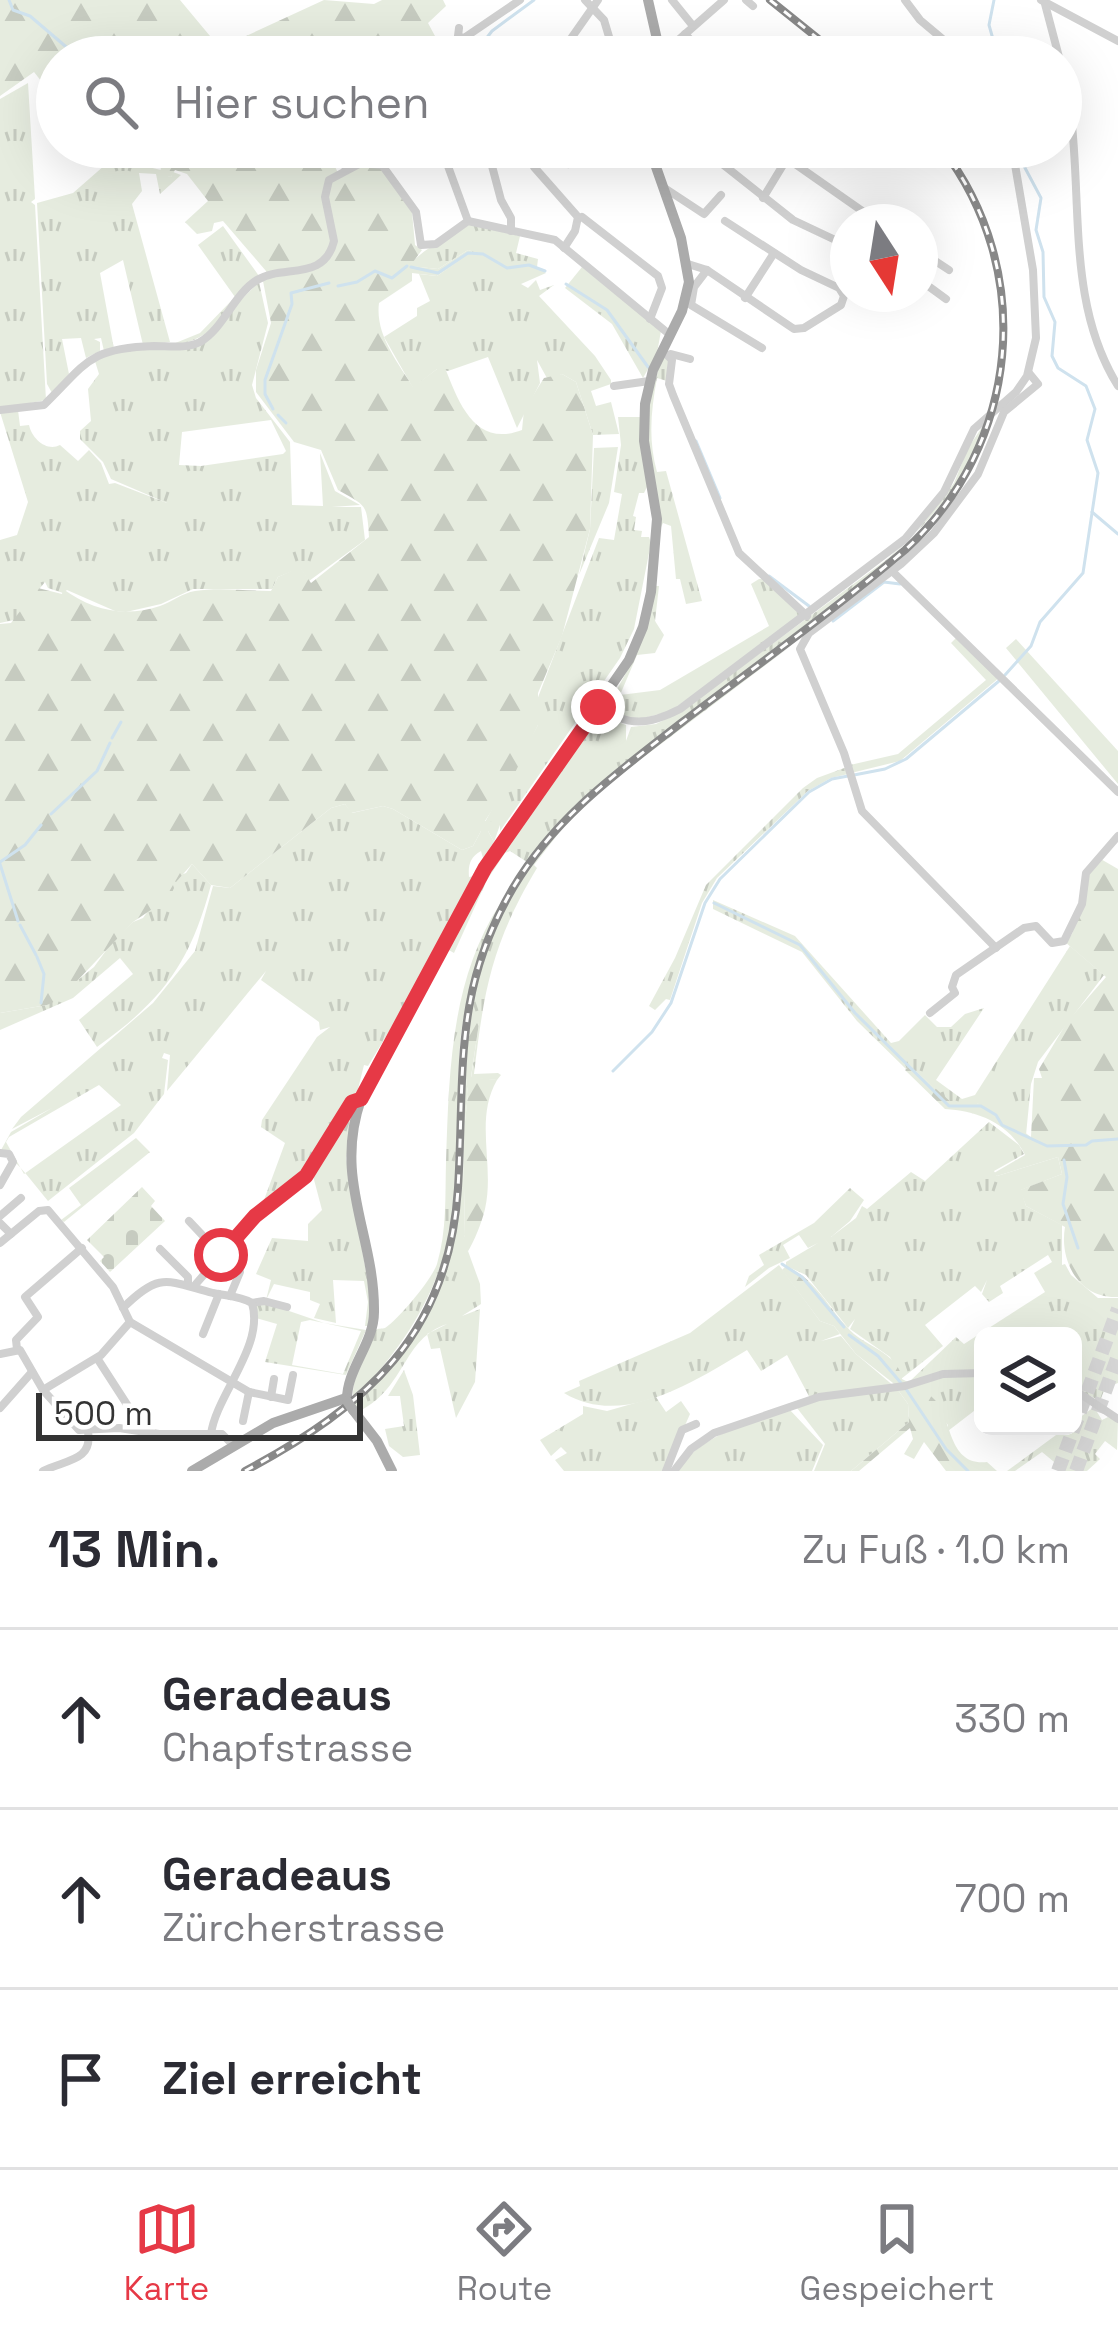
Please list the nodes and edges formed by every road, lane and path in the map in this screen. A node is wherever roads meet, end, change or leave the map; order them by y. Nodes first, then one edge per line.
1 (520, 0) edge
2 (585, 0) edge
3 (648, 0) edge
4 (672, 0) edge
5 (724, 0) edge
6 (905, 0) edge
7 (1043, 2) edge
8 (597, 4) edge
9 (459, 28) dead end
10 (689, 30) junction
11 (458, 36) edge
12 (467, 36) edge
13 (570, 36) edge
14 (611, 36) edge
15 (660, 36) edge
16 (683, 36) edge
17 (693, 36) edge
18 (939, 36) edge
19 (1053, 36) edge
20 (1118, 41) edge
21 (346, 168) edge
22 (384, 168) edge
23 (449, 168) edge
24 (493, 168) edge
25 (535, 168) edge
26 (656, 168) edge
27 (727, 168) edge
28 (782, 168) edge
29 (802, 168) edge
30 (1016, 168) edge
31 (1075, 168) edge
32 (661, 188) junction
33 (721, 195) dead end
34 (764, 198) junction
35 (853, 204) edge
36 (582, 218) dead end
37 (468, 221) junction
38 (725, 221) dead end
39 (511, 231) junction
40 (830, 237) edge
41 (564, 248) junction
42 (774, 253) junction
43 (938, 263) edge
44 (688, 264) junction
45 (707, 270) junction
46 (949, 270) dead end
47 (938, 293) edge
48 (745, 298) junction
49 (946, 299) dead end
50 (650, 319) junction
51 (669, 334) junction
52 (762, 348) dead end
53 (666, 352) junction
54 (690, 359) dead end
55 (1029, 373) junction
56 (650, 381) junction
57 (614, 386) dead end
58 (1118, 386) edge
59 (0, 410) edge
60 (892, 571) junction
61 (808, 616) junction
62 (598, 707) junction
63 (1118, 792) edge
64 (1118, 836) edge
65 (995, 947) junction
66 (930, 1013) dead end
67 (361, 1099) junction
68 (0, 1153) edge
69 (0, 1184) edge
70 (21, 1198) dead end
71 (0, 1219) edge
72 (189, 1221) dead end
73 (11, 1234) junction
74 (0, 1243) edge
75 (82, 1248) junction
76 (160, 1249) dead end
77 (221, 1255) junction
78 (237, 1260) dead end
79 (192, 1285) junction
80 (219, 1294) junction
81 (230, 1296) junction
82 (252, 1303) junction
83 (286, 1307) dead end
84 (123, 1308) junction
85 (130, 1322) junction
86 (203, 1334) dead end
87 (16, 1349) junction
88 (0, 1354) edge
89 (98, 1358) junction
90 (974, 1373) edge
91 (292, 1375) dead end
92 (32, 1377) junction
93 (274, 1379) dead end
94 (234, 1384) junction
95 (43, 1390) junction
96 (249, 1392) junction
97 (1082, 1395) edge
98 (271, 1397) junction
99 (349, 1403) junction
100 (0, 1408) edge
101 (1118, 1419) edge
102 (137, 1420) dead end
103 (243, 1421) dead end
104 (696, 1424) dead end
105 (88, 1432) junction
106 (211, 1433) junction
107 (234, 1446) junction
108 (44, 1471) edge
109 (192, 1471) edge
110 (392, 1471) edge
111 (670, 1471) edge

1 - 12 street
2 - 8 street
3 - 15 main road
4 - 10 street
5 - 10 street
6 - 18 street
7 - 19 street
7 - 20 street
8 - 13 street
8 - 14 street
9 - 11 street
10 - 16 street
10 - 17 street
21 - 59 street
22 - 37 street
23 - 37 street
24 - 39 street
25 - 41 street
26 - 32 main road
27 - 34 street
28 - 34 street
29 - 35 street
30 - 55 street
31 - 58 street
32 - 33 street
32 - 44 main road
34 - 40 street
36 - 50 street
37 - 39 street
38 - 42 street
39 - 41 street
41 - 50 street
42 - 48 street
42 - 48 street
43 - 46 street
44 - 45 street
44 - 51 main road
45 - 48 street
45 - 52 street
47 - 49 street
50 - 51 street
51 - 53 main road
53 - 54 street
53 - 56 main road
53 - 61 street
55 - 60 street
55 - 61 street
56 - 57 street
56 - 62 main road
60 - 63 street
60 - 65 street
61 - 62 street
62 - 67 main road
64 - 65 street
65 - 66 street
67 - 77 street
67 - 99 main road
68 - 69 street
70 - 71 street
71 - 73 street
72 - 77 street
73 - 74 street
73 - 75 street
75 - 84 street
75 - 87 street
76 - 79 street
77 - 79 street
78 - 81 street
79 - 80 street
79 - 84 street
80 - 81 street
80 - 86 street
81 - 82 street
82 - 83 street
82 - 94 street
84 - 85 street
85 - 89 street
85 - 94 street
87 - 88 street
87 - 92 street
89 - 95 street
89 - 102 street
90 - 111 street
91 - 98 street
92 - 95 street
92 - 100 street
93 - 98 street
94 - 96 street
94 - 106 street
95 - 105 street
96 - 98 street
96 - 103 street
97 - 101 street
99 - 107 main road
99 - 110 main road
104 - 111 street
105 - 106 street
105 - 108 street
106 - 107 street
107 - 109 main road

